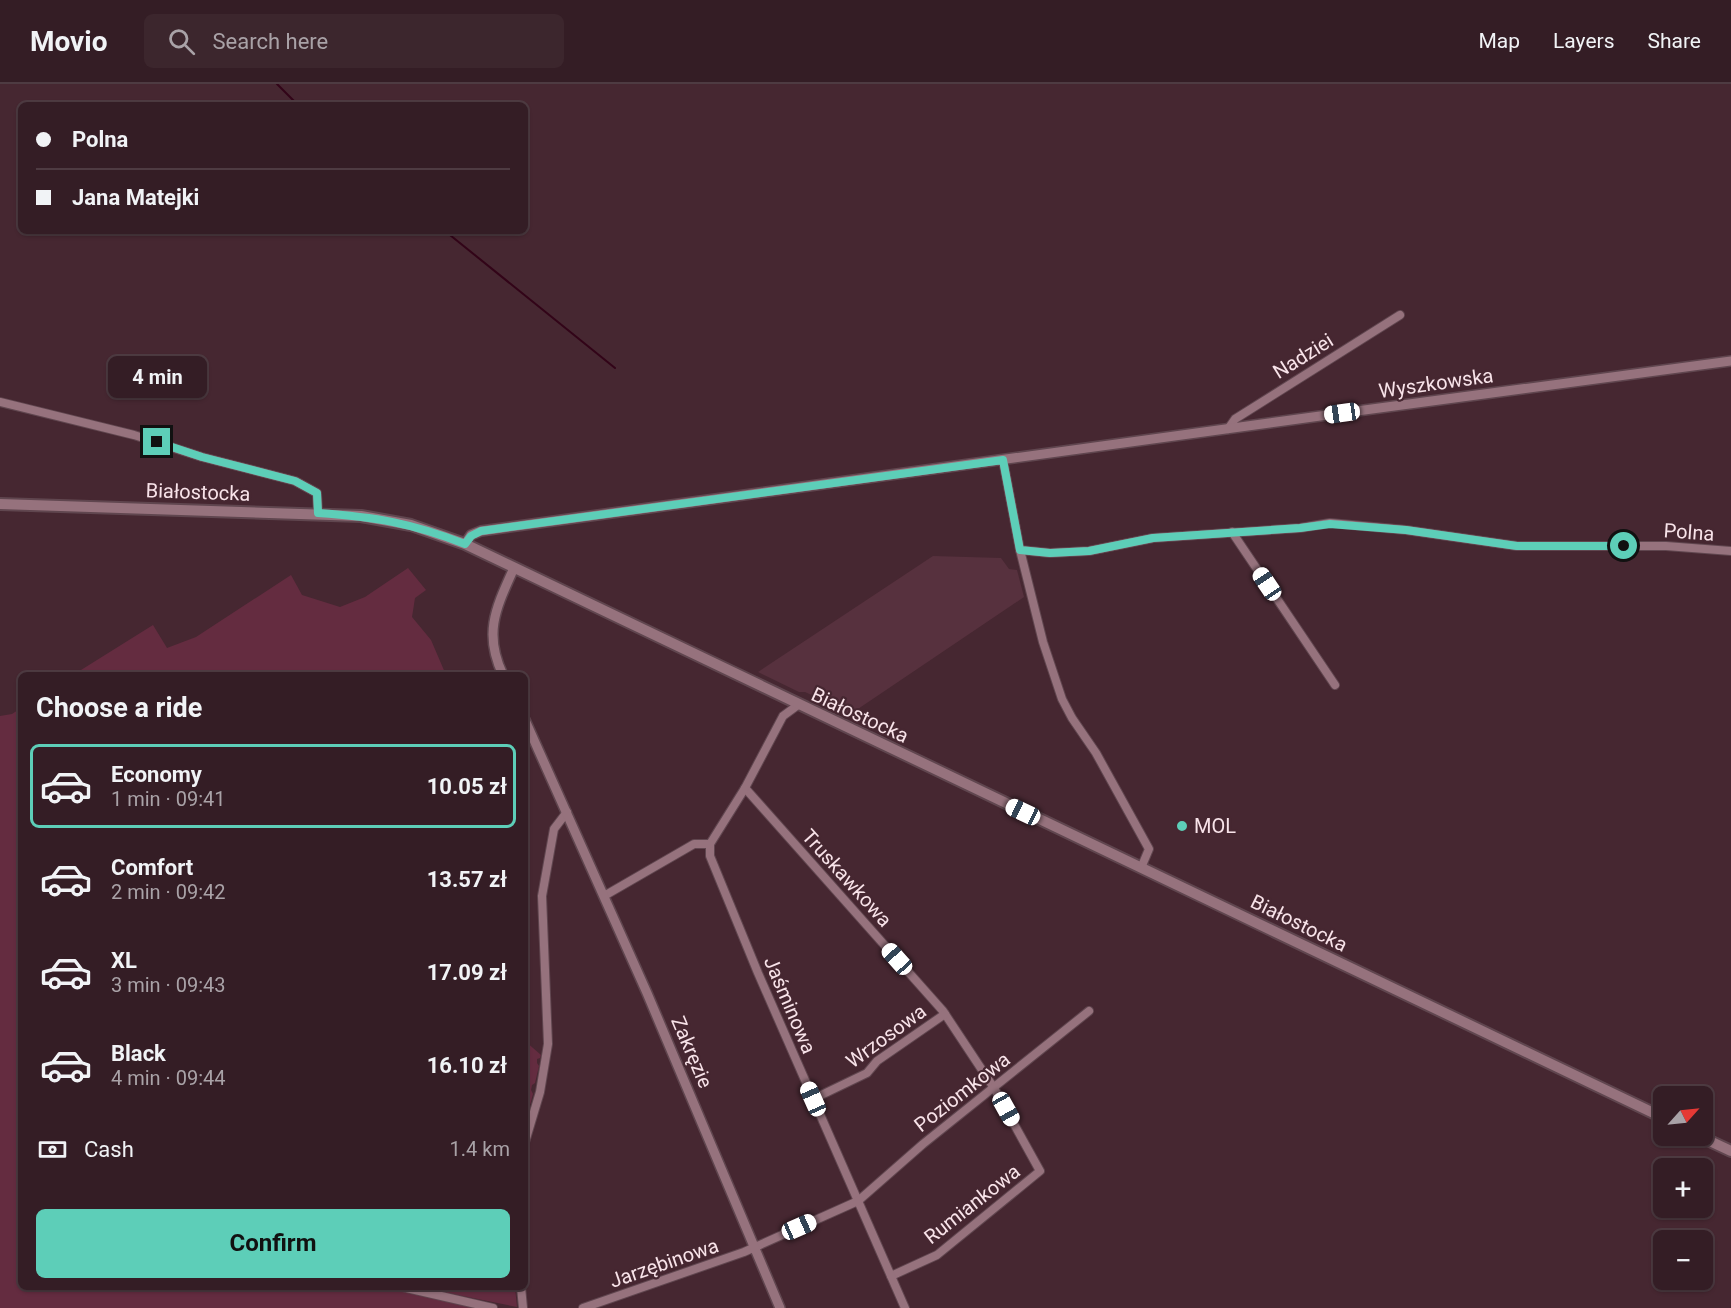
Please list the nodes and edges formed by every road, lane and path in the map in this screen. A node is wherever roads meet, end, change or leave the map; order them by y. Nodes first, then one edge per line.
1 (1400, 315) dead end
2 (1731, 361) edge
3 (0, 402) edge
4 (1227, 429) junction
5 (1003, 460) junction
6 (0, 504) edge
7 (318, 513) junction
8 (1232, 532) junction
9 (465, 544) junction
10 (1020, 550) junction
11 (1731, 551) edge
12 (514, 568) junction
13 (502, 672) edge
14 (1335, 685) dead end
15 (798, 705) junction
16 (528, 727) edge
17 (745, 788) junction
18 (567, 812) junction
19 (710, 844) junction
20 (1141, 868) junction
21 (604, 896) junction
22 (1089, 1011) dead end
23 (945, 1014) junction
24 (994, 1088) junction
25 (813, 1099) junction
26 (1653, 1113) edge
27 (528, 1132) edge
28 (1713, 1143) edge
29 (1731, 1152) edge
30 (1040, 1171) joint
31 (858, 1201) junction
32 (755, 1247) junction
33 (891, 1276) junction
34 (415, 1290) edge
35 (521, 1290) edge
36 (493, 1308) edge
37 (524, 1308) edge
38 (583, 1308) edge
39 (780, 1308) edge
40 (905, 1308) edge

1 - 4 street, Nadziei
2 - 4 street, Wyszkowska
3 - 7 street
4 - 5 street, Wyszkowska
5 - 9 street, Wyszkowska
5 - 10 street
6 - 7 main road, Białostocka
7 - 9 main road, Białostocka
8 - 10 street, Polna
8 - 11 street, Polna
8 - 14 street
9 - 12 main road, Białostocka
10 - 20 street
12 - 13 street
12 - 15 main road, Białostocka
15 - 17 street
15 - 20 main road, Białostocka
16 - 18 street, Zakręzie
17 - 19 street
17 - 23 street, Truskawkowa
18 - 21 street, Zakręzie
18 - 27 street
19 - 21 street
19 - 25 street, Jaśminowa
20 - 26 main road, Białostocka
21 - 32 street, Zakręzie
22 - 24 street, Poziomkowa
23 - 24 street, Truskawkowa
23 - 25 street, Wrzosowa
24 - 30 street, Truskawkowa
24 - 31 street, Poziomkowa
25 - 31 street, Jaśminowa
28 - 29 main road
30 - 33 street, Rumiankowa
31 - 32 street, Poziomkowa
31 - 33 street, Jaśminowa
32 - 38 street, Jarzębinowa
32 - 39 street, Zakręzie
33 - 40 street, Jaśminowa
34 - 36 street
35 - 37 street

